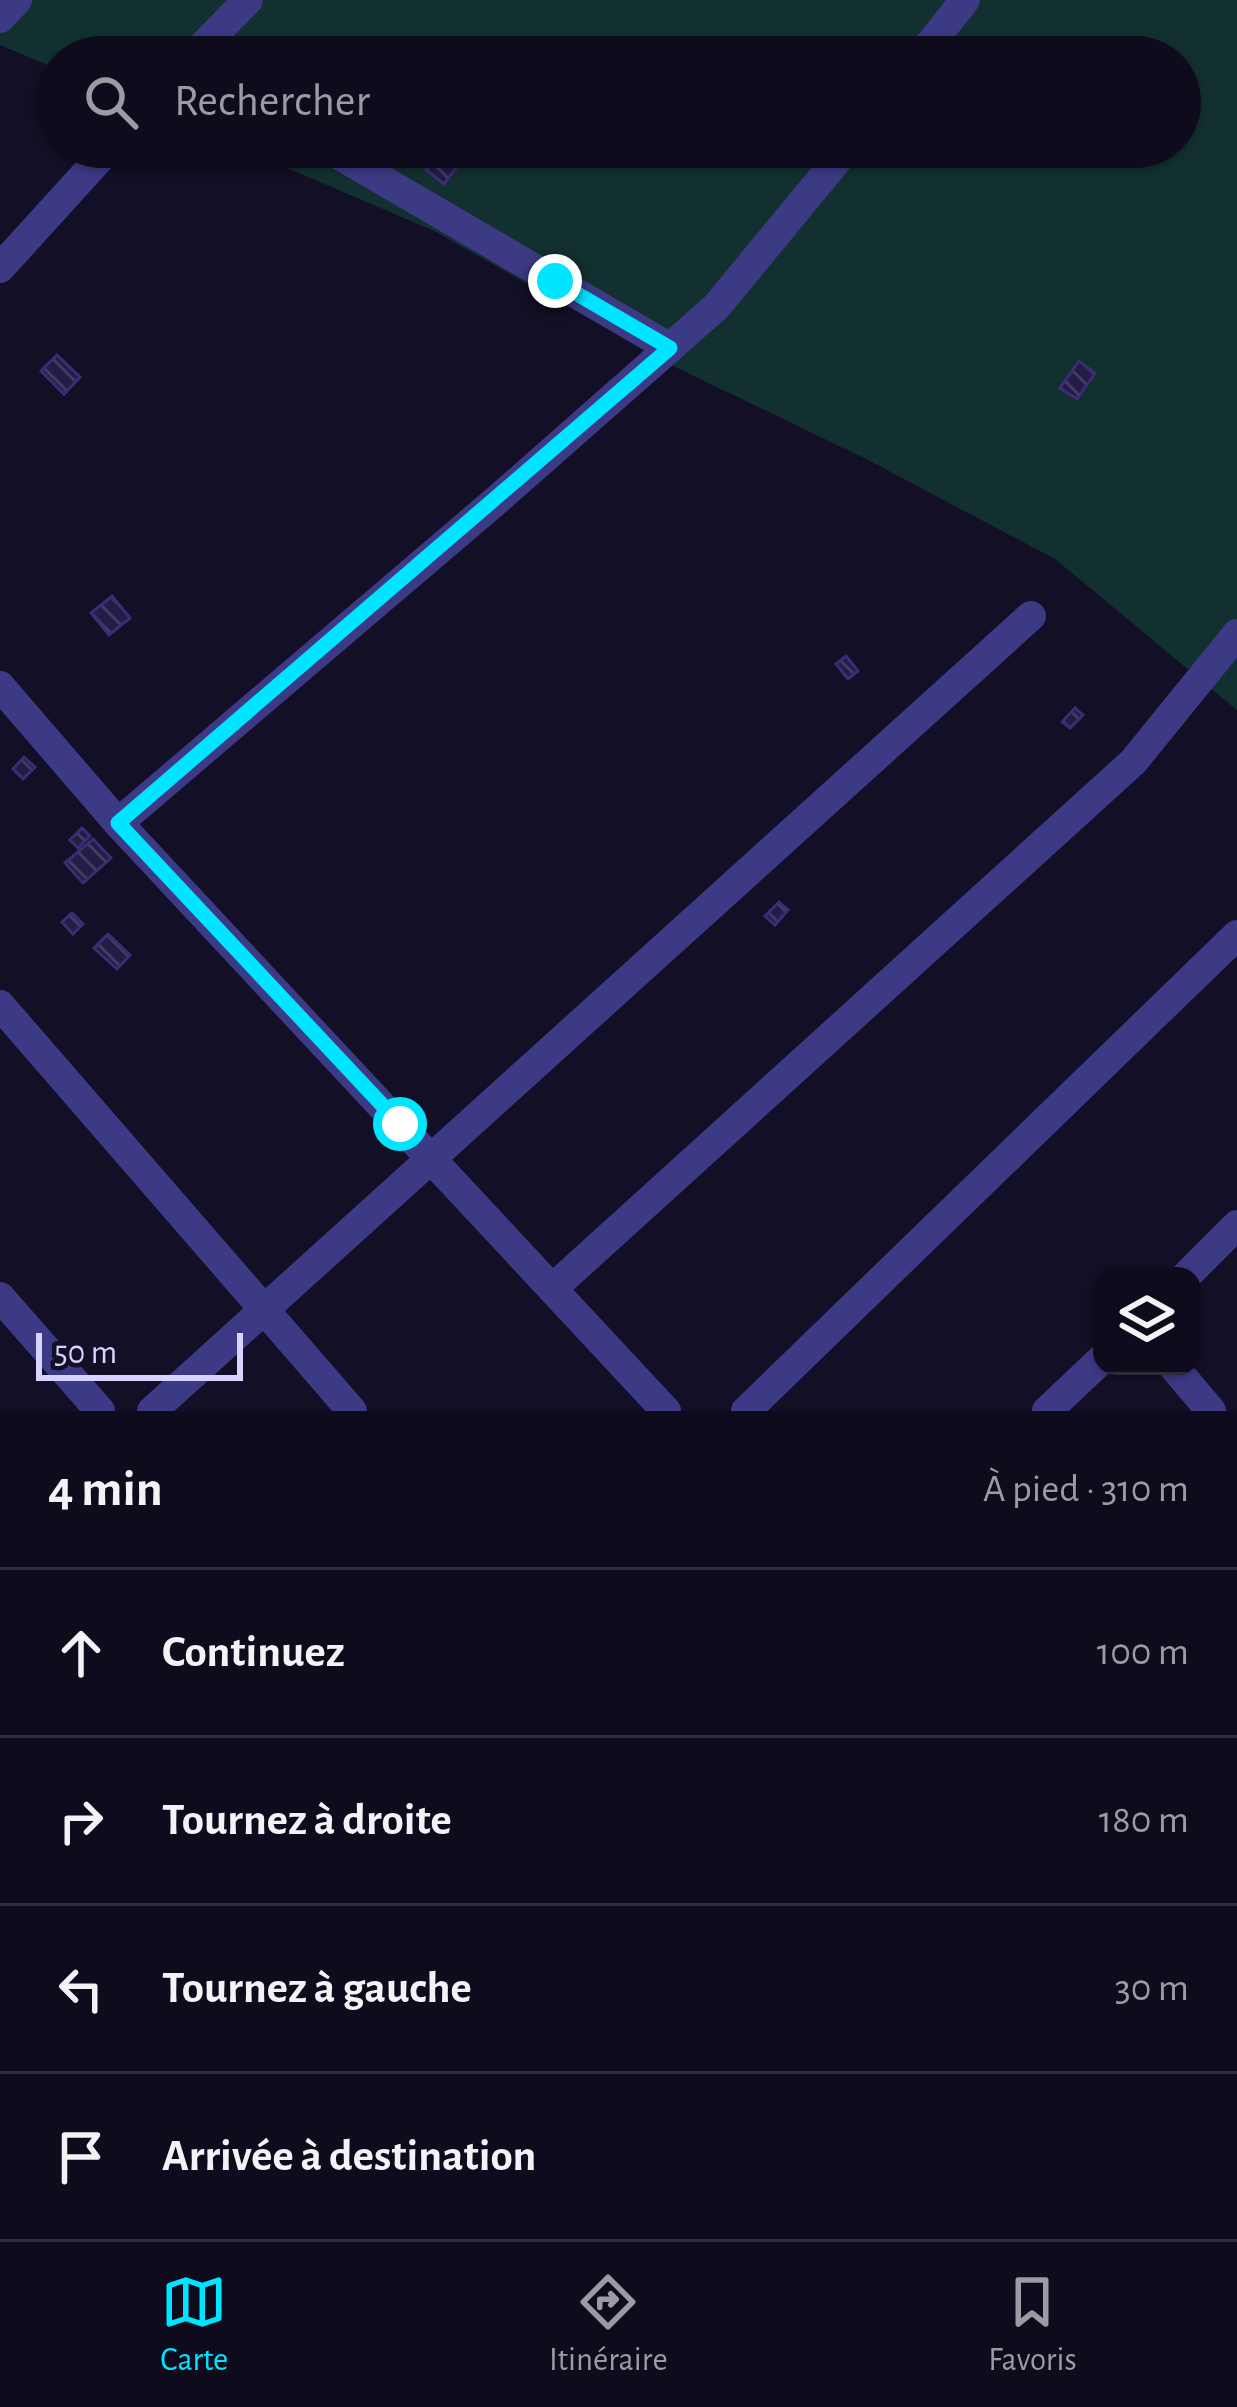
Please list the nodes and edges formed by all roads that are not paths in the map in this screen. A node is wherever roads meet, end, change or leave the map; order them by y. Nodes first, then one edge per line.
1 (17, 0) edge
2 (248, 0) edge
3 (965, 0) edge
4 (0, 18) edge
5 (213, 36) edge
6 (937, 36) edge
7 (91, 168) edge
8 (362, 168) edge
9 (831, 168) edge
10 (0, 268) edge
11 (670, 348) junction
12 (1030, 616) dead end
13 (1237, 634) edge
14 (0, 686) edge
15 (118, 823) junction
16 (1237, 935) edge
17 (0, 1005) edge
18 (431, 1157) junction
19 (1237, 1225) edge
20 (1195, 1267) edge
21 (552, 1289) junction
22 (0, 1298) edge
23 (263, 1308) junction
24 (1093, 1368) edge
25 (1180, 1375) edge
26 (100, 1411) edge
27 (152, 1411) edge
28 (352, 1411) edge
29 (666, 1411) edge
30 (746, 1411) edge
31 (1047, 1411) edge
32 (1210, 1411) edge

1 - 4 street
2 - 5 street
3 - 6 street
7 - 10 street
8 - 11 street
9 - 11 street
11 - 15 street
12 - 18 street
13 - 21 street
14 - 15 street
15 - 18 street
16 - 30 street
17 - 23 street
18 - 21 street
18 - 23 street
19 - 20 street
21 - 29 street
22 - 26 street
23 - 27 street
23 - 28 street
24 - 31 street
25 - 32 street

